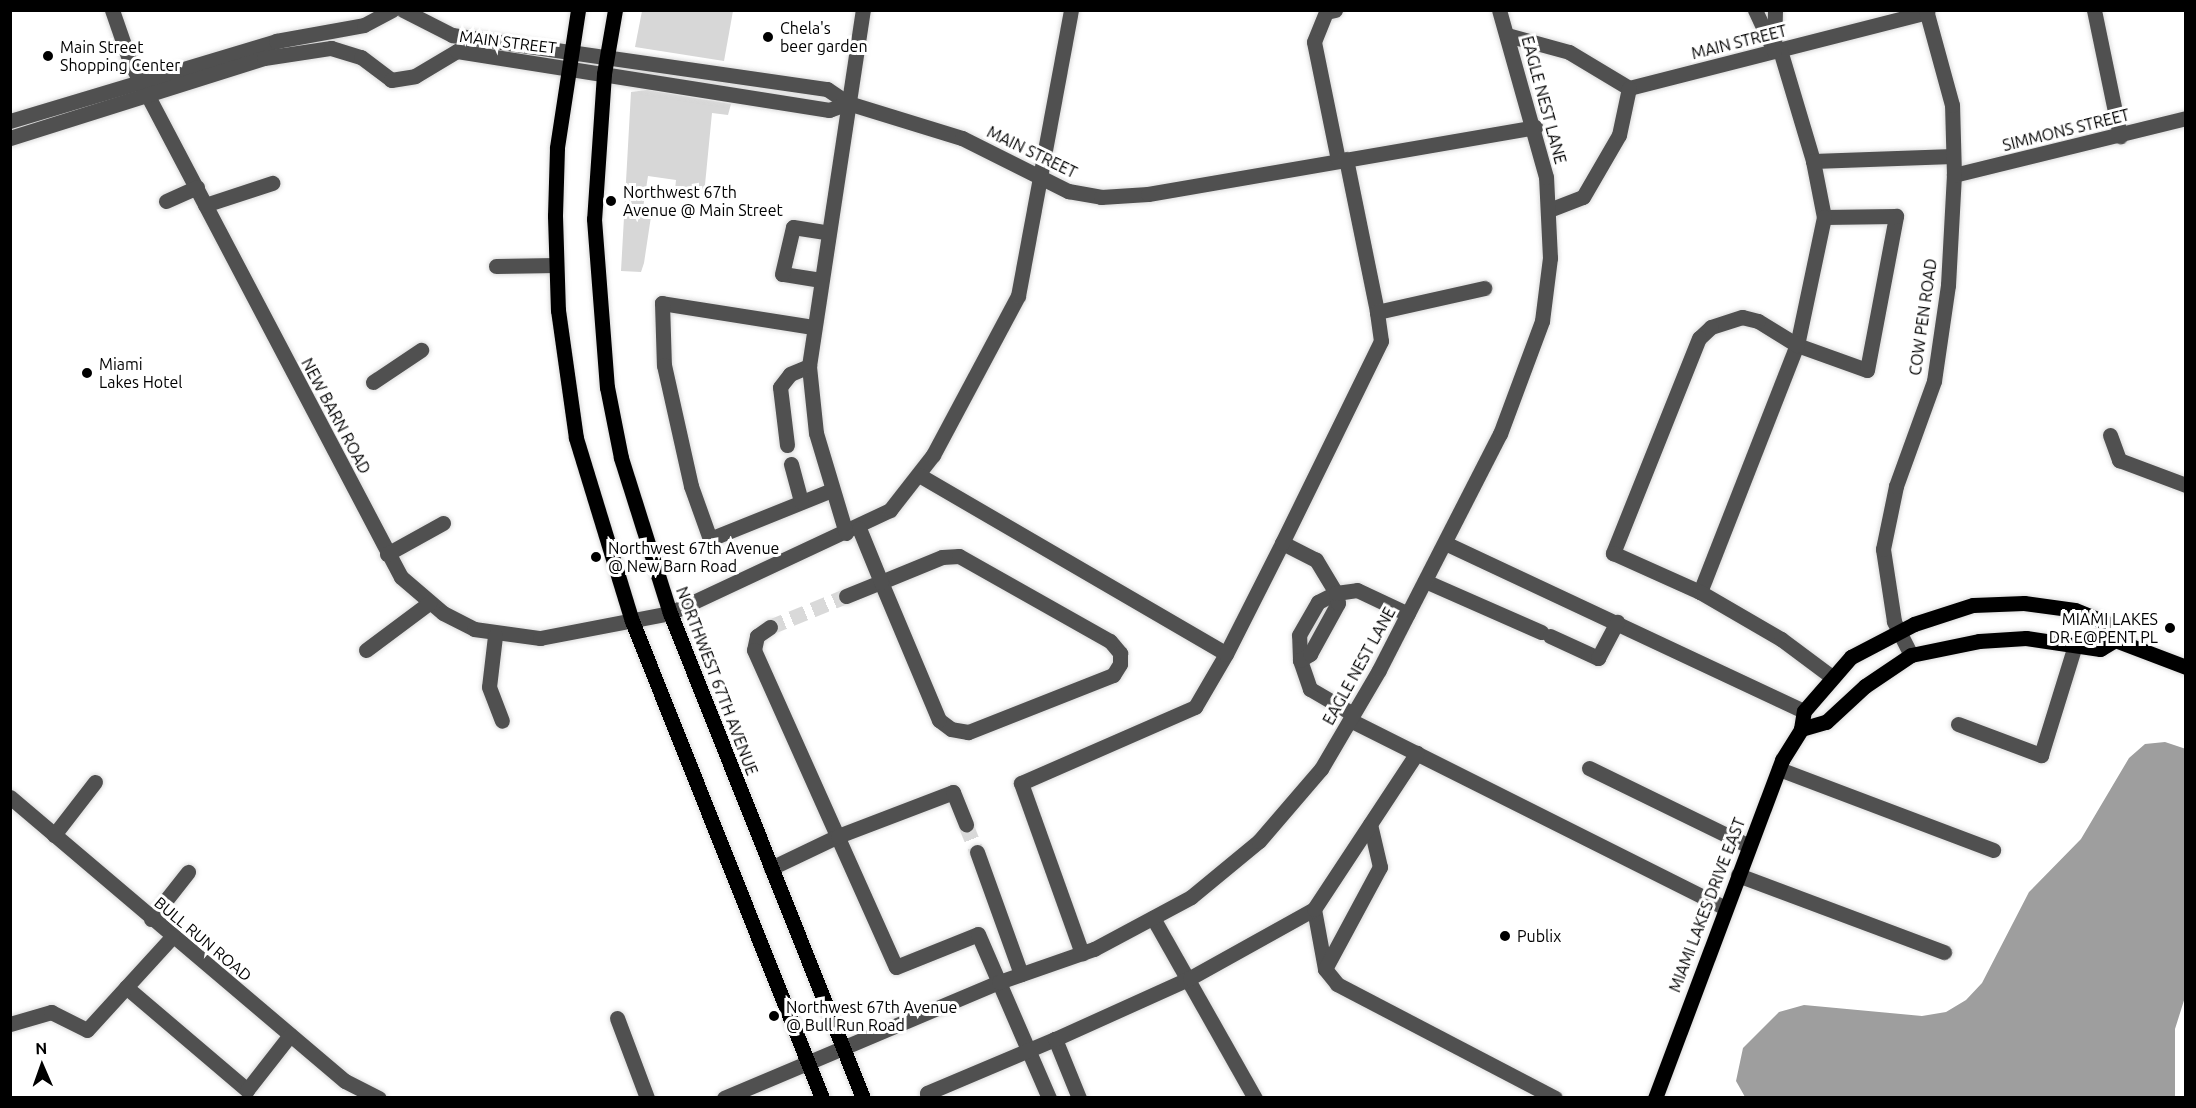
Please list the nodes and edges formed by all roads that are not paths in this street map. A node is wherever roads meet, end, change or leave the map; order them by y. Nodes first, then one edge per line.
1 (112, 10) edge
2 (392, 10) edge
3 (403, 10) edge
4 (578, 10) edge
5 (615, 10) edge
6 (862, 10) edge
7 (1071, 10) edge
8 (1499, 10) edge
9 (1755, 10) edge
10 (1775, 10) edge
11 (2094, 10) edge
12 (1331, 11) edge
13 (1927, 11) edge
14 (1508, 35) junction
15 (571, 50) junction
16 (1777, 50) junction
17 (607, 56) junction
18 (567, 68) junction
19 (604, 74) junction
20 (140, 81) junction
21 (1629, 88) junction
22 (149, 97) junction
23 (848, 103) junction
24 (2186, 118) edge
25 (10, 121) edge
26 (1535, 127) junction
27 (2120, 136) junction
28 (10, 138) edge
29 (1953, 156) junction
30 (1342, 159) junction
31 (1813, 160) junction
32 (1954, 175) junction
33 (1042, 177) junction
34 (272, 183) dead end
35 (197, 187) junction
36 (166, 201) dead end
37 (206, 205) junction
38 (1549, 210) junction
39 (1824, 217) junction
40 (829, 233) junction
41 (556, 265) junction
42 (496, 266) dead end
43 (821, 280) junction
44 (1484, 288) dead end
45 (1377, 312) junction
46 (813, 327) junction
47 (1797, 345) junction
48 (421, 350) dead end
49 (809, 366) junction
50 (373, 382) dead end
51 (2110, 435) dead end
52 (787, 445) dead end
53 (792, 464) dead end
54 (920, 475) junction
55 (2186, 485) edge
56 (832, 490) junction
57 (801, 502) junction
58 (443, 523) dead end
59 (852, 530) junction
60 (1282, 543) junction
61 (1445, 543) junction
62 (387, 554) junction
63 (1425, 581) junction
64 (882, 582) junction
65 (1700, 592) junction
66 (1336, 593) junction
67 (846, 596) tunnel mouth
68 (429, 603) junction
69 (670, 613) junction
70 (1408, 614) junction
71 (632, 621) junction
72 (1617, 622) junction
73 (770, 627) tunnel mouth
74 (1897, 632) junction
75 (495, 636) junction
76 (2115, 640) junction
77 (2075, 645) junction
78 (366, 650) dead end
79 (1226, 654) junction
80 (1911, 655) junction
81 (2186, 667) edge
82 (1832, 678) junction
83 (1804, 711) junction
84 (1351, 717) junction
85 (502, 721) dead end
86 (1958, 724) dead end
87 (1801, 729) junction
88 (1417, 753) junction
89 (1589, 768) dead end
90 (1779, 769) junction
91 (95, 782) dead end
92 (10, 797) edge
93 (1370, 824) junction
94 (966, 825) tunnel mouth
95 (54, 835) junction
96 (838, 836) junction
97 (1749, 846) junction
98 (1993, 850) dead end
99 (976, 852) tunnel mouth
100 (771, 868) junction
101 (188, 872) dead end
102 (1738, 875) junction
103 (1725, 908) junction
104 (1314, 909) junction
105 (1153, 918) junction
106 (151, 919) junction
107 (172, 937) junction
108 (1944, 952) dead end
109 (1082, 953) junction
110 (1325, 969) junction
111 (1021, 974) junction
112 (1190, 978) junction
113 (999, 982) junction
114 (126, 987) junction
115 (617, 1018) dead end
116 (10, 1024) edge
117 (290, 1035) junction
118 (1055, 1039) junction
119 (844, 1049) junction
120 (1030, 1049) junction
121 (808, 1063) junction
122 (380, 1098) edge
123 (647, 1098) edge
124 (724, 1098) edge
125 (822, 1098) edge
126 (863, 1098) edge
127 (928, 1098) edge
128 (1049, 1098) edge
129 (1079, 1098) edge
130 (1255, 1098) edge
131 (1555, 1098) edge
132 (1655, 1098) edge

1 - 20 street, NEW BARN ROAD
2 - 20 street
3 - 15 street, MAIN STREET
4 - 15 main road
5 - 17 main road, NORTHWEST 67TH AVENUE
6 - 23 street
7 - 33 street, NEW BARN ROAD
8 - 14 street, EAGLE NEST LANE
9 - 16 street
10 - 16 street
11 - 27 street
12 - 30 street
13 - 16 street, MAIN STREET
13 - 29 street, COW PEN ROAD
14 - 21 street
14 - 26 street, EAGLE NEST LANE
15 - 17 street, MAIN STREET
15 - 18 main road
16 - 21 street, MAIN STREET
16 - 31 street
17 - 19 main road, NORTHWEST 67TH AVENUE
17 - 23 street, MAIN STREET
18 - 19 street, MAIN STREET
18 - 22 street, MAIN STREET
18 - 41 main road
19 - 23 street, MAIN STREET
19 - 69 main road, NORTHWEST 67TH AVENUE
20 - 22 street, NEW BARN ROAD
20 - 25 street
21 - 38 street
22 - 28 street, MAIN STREET
22 - 35 street, NEW BARN ROAD
23 - 33 street, MAIN STREET
23 - 40 street
24 - 27 street, SIMMONS STREET
26 - 30 street, MAIN STREET
26 - 38 street, EAGLE NEST LANE
27 - 32 street, SIMMONS STREET
29 - 31 street
29 - 32 street, COW PEN ROAD
30 - 33 street, MAIN STREET
30 - 45 street
31 - 39 street
32 - 74 street, COW PEN ROAD
33 - 54 street, NEW BARN ROAD
34 - 37 street
35 - 36 street
35 - 37 street, NEW BARN ROAD
37 - 62 street, NEW BARN ROAD
38 - 61 street, EAGLE NEST LANE
39 - 47 street
39 - 47 street
40 - 43 street
40 - 43 street
41 - 42 street
41 - 71 main road
43 - 46 street
44 - 45 street
45 - 60 street
46 - 49 street
46 - 57 street
47 - 65 street
47 - 65 street
48 - 50 street
49 - 52 street
49 - 56 street
51 - 55 street
53 - 57 street
54 - 59 street, NEW BARN ROAD
54 - 79 street
56 - 57 street
56 - 59 street
58 - 62 street
59 - 64 street
59 - 69 street, NEW BARN ROAD
60 - 66 street
60 - 79 street
61 - 63 street, EAGLE NEST LANE
61 - 72 street
62 - 68 street, NEW BARN ROAD
63 - 70 street, EAGLE NEST LANE
63 - 72 street
64 - 64 street
64 - 67 street
65 - 82 street
66 - 70 street
66 - 84 street
68 - 75 street, NEW BARN ROAD
68 - 78 street
69 - 71 street, NEW BARN ROAD
69 - 100 main road, NORTHWEST 67TH AVENUE
70 - 84 street, EAGLE NEST LANE
71 - 75 street, NEW BARN ROAD
71 - 121 main road
72 - 83 street
73 - 96 street
74 - 76 main road
74 - 80 street, COW PEN ROAD
74 - 82 main road
75 - 85 street
76 - 77 main road
76 - 81 main road
77 - 80 main road
77 - 86 street
79 - 109 street
80 - 87 main road
82 - 83 main road
83 - 87 main road, MIAMI LAKES DRIVE EAST
84 - 88 street
84 - 105 street, EAGLE NEST LANE
87 - 90 main road, MIAMI LAKES DRIVE EAST
88 - 93 street
88 - 103 street
89 - 97 street
90 - 97 main road, MIAMI LAKES DRIVE EAST
90 - 98 street
91 - 95 street
92 - 95 street, BULL RUN ROAD
93 - 104 street
93 - 110 street
94 - 96 street
95 - 106 street, BULL RUN ROAD
96 - 100 street
96 - 113 street
97 - 102 main road, MIAMI LAKES DRIVE EAST
99 - 111 street
100 - 119 main road, NORTHWEST 67TH AVENUE
101 - 106 street
102 - 103 main road, MIAMI LAKES DRIVE EAST
102 - 108 street
103 - 132 main road, MIAMI LAKES DRIVE EAST
104 - 110 street
104 - 112 street
105 - 109 street, EAGLE NEST LANE
105 - 112 street
106 - 107 street, BULL RUN ROAD
107 - 114 street
107 - 117 street, BULL RUN ROAD
109 - 111 street, EAGLE NEST LANE
110 - 131 street
111 - 113 street, EAGLE NEST LANE
112 - 118 street
112 - 130 street
113 - 119 street, EAGLE NEST LANE
113 - 120 street
114 - 116 street
114 - 117 street
115 - 123 street
117 - 122 street, BULL RUN ROAD
118 - 120 street
118 - 129 street
119 - 121 street, EAGLE NEST LANE
119 - 126 main road, NORTHWEST 67TH AVENUE
120 - 127 street
120 - 128 street
121 - 124 street
121 - 125 main road

